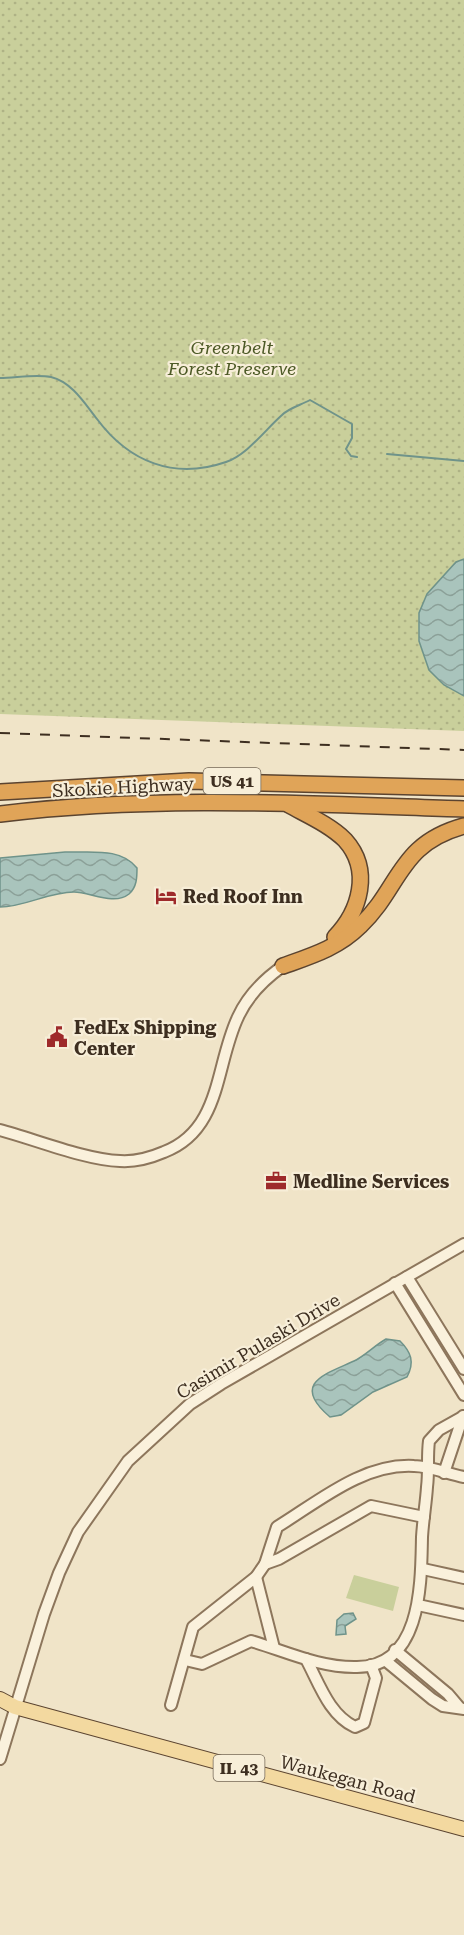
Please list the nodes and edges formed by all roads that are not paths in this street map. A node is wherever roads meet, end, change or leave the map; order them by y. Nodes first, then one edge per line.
1 (464, 788) edge
2 (0, 792) edge
3 (287, 803) junction
4 (464, 809) edge
5 (0, 814) edge
6 (464, 826) edge
7 (282, 966) junction
8 (0, 1130) edge
9 (464, 1244) edge
10 (407, 1276) junction
11 (395, 1283) junction
12 (464, 1369) edge
13 (464, 1395) edge
14 (464, 1416) edge
15 (429, 1470) junction
16 (444, 1473) junction
17 (464, 1477) edge
18 (424, 1517) junction
19 (265, 1564) junction
20 (423, 1569) junction
21 (256, 1577) junction
22 (464, 1578) edge
23 (418, 1605) junction
24 (464, 1615) edge
25 (274, 1648) junction
26 (395, 1650) junction
27 (306, 1659) junction
28 (185, 1660) junction
29 (387, 1660) junction
30 (371, 1665) junction
31 (440, 1688) junction
32 (0, 1699) edge
33 (432, 1699) junction
34 (171, 1705) dead end
35 (15, 1707) junction
36 (461, 1708) edge
37 (0, 1709) edge
38 (0, 1759) edge
39 (464, 1829) edge

1 - 2 highway, Skokie Highway / US 41
3 - 4 highway, Skokie Highway / US 41
3 - 5 highway, Skokie Highway / US 41
3 - 7 highway
6 - 7 highway
7 - 8 street
9 - 10 street, Casimir Pulaski Drive
10 - 11 street, Casimir Pulaski Drive
10 - 12 street
11 - 13 street
11 - 35 street, Casimir Pulaski Drive
14 - 15 street
14 - 16 street
15 - 16 street
15 - 18 street
15 - 19 street
16 - 17 street
18 - 19 street
18 - 20 street
19 - 21 street
20 - 22 street
20 - 23 street
21 - 25 street
21 - 28 street
23 - 24 street
23 - 26 street
25 - 27 street
25 - 28 street
26 - 29 street
26 - 31 street
27 - 30 street
27 - 30 street
28 - 34 street
29 - 30 street
29 - 33 street
31 - 33 street
31 - 36 street
32 - 35 main road, Waukegan Road / IL 43
33 - 36 street
35 - 37 main road, Waukegan Road / IL 43
35 - 38 street, Casimir Pulaski Drive
35 - 39 main road, Waukegan Road / IL 43

